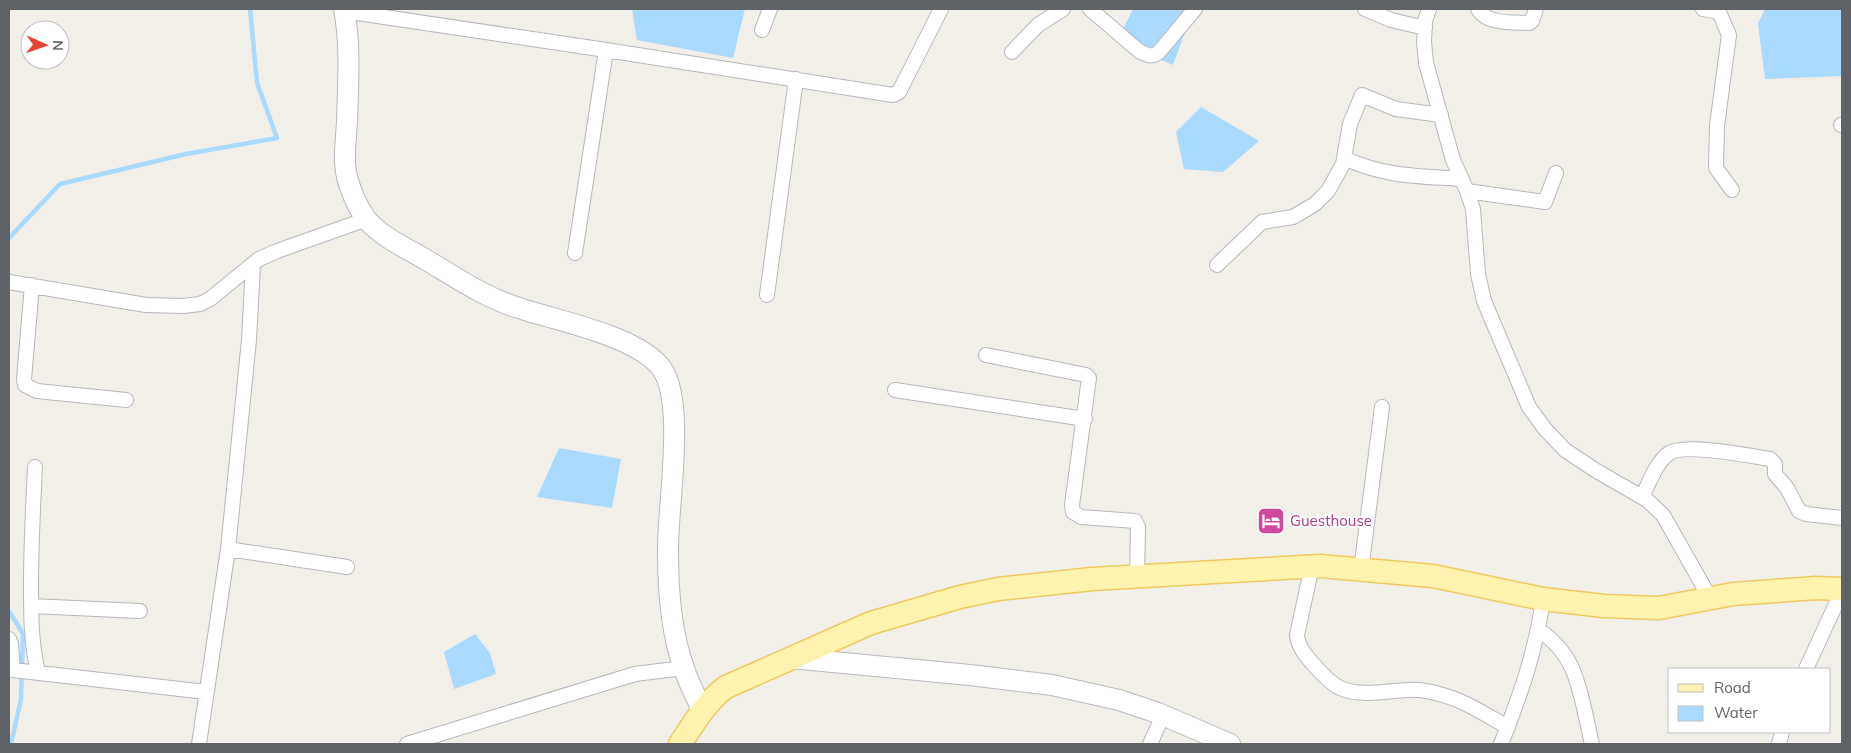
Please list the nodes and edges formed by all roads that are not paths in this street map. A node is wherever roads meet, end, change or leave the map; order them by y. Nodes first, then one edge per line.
1 (770, 9) edge
2 (941, 9) edge
3 (1063, 9) edge
4 (1090, 9) edge
5 (1195, 9) edge
6 (1365, 9) edge
7 (1429, 9) edge
8 (1478, 9) edge
9 (1536, 9) edge
10 (1703, 9) edge
11 (344, 10) edge
12 (1425, 28) junction
13 (762, 30) dead end
14 (606, 50) junction
15 (1012, 52) dead end
16 (796, 79) junction
17 (1441, 115) junction
18 (1344, 158) junction
19 (1556, 173) dead end
20 (1464, 185) junction
21 (1732, 190) dead end
22 (367, 220) junction
23 (576, 253) dead end
24 (253, 264) junction
25 (1217, 265) dead end
26 (9, 282) edge
27 (32, 285) junction
28 (767, 295) dead end
29 (986, 355) dead end
30 (895, 390) dead end
31 (126, 400) dead end
32 (1382, 407) dead end
33 (1085, 419) junction
34 (34, 467) dead end
35 (1642, 497) junction
36 (1842, 518) edge
37 (228, 549) junction
38 (1312, 566) junction
39 (347, 567) dead end
40 (1361, 570) junction
41 (1138, 577) junction
42 (1842, 590) edge
43 (1710, 598) junction
44 (1543, 599) junction
45 (31, 606) junction
46 (140, 611) dead end
47 (1539, 630) junction
48 (9, 639) edge
49 (791, 658) junction
50 (684, 668) junction
51 (1806, 668) edge
52 (36, 672) junction
53 (13, 673) edge
54 (206, 692) junction
55 (702, 710) junction
56 (1163, 715) junction
57 (1508, 727) junction
58 (686, 742) edge
59 (199, 744) edge
60 (407, 744) edge
61 (1150, 744) edge
62 (1230, 744) edge
63 (1501, 744) edge
64 (1592, 744) edge

1 - 13 street
2 - 16 street
3 - 15 street
4 - 5 street
6 - 12 street
7 - 12 street
8 - 9 street
10 - 21 street
11 - 14 street
11 - 22 main road
12 - 17 street
14 - 16 street
14 - 23 street
16 - 28 street
17 - 18 street
17 - 20 street
18 - 20 street
18 - 25 street
19 - 20 street
20 - 35 street
22 - 24 street
22 - 50 main road
24 - 27 street
24 - 37 street
26 - 27 street
27 - 31 street
29 - 33 street
30 - 33 street
32 - 40 street
33 - 41 street
34 - 45 street
35 - 36 street
35 - 43 street
37 - 39 street
37 - 54 street
38 - 40 main road
38 - 41 main road
38 - 57 street
40 - 44 main road
41 - 49 main road
42 - 43 main road
42 - 51 street
43 - 44 main road
44 - 47 street
45 - 46 street
45 - 52 street
47 - 57 street
47 - 64 street
48 - 53 street
49 - 55 main road
49 - 56 main road
50 - 55 main road
50 - 60 street
52 - 53 street
52 - 54 street
54 - 59 street
55 - 58 main road
56 - 61 street
56 - 62 main road
57 - 63 street

